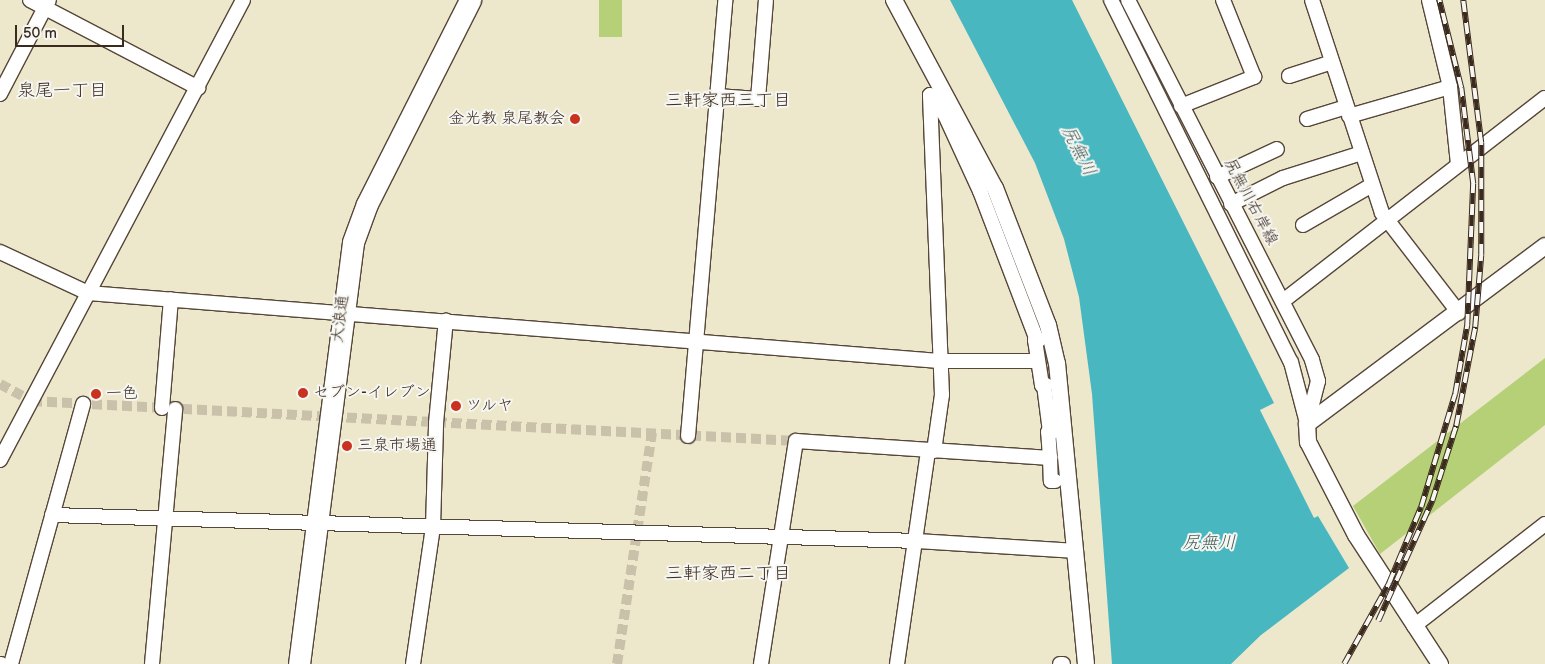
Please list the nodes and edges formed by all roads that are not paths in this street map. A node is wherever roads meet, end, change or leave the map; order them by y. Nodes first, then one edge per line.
1 (30, 0) edge
2 (243, 0) edge
3 (470, 0) edge
4 (725, 0) edge
5 (766, 0) edge
6 (894, 0) edge
7 (1112, 0) edge
8 (1128, 0) edge
9 (1224, 0) edge
10 (1312, 0) edge
11 (1429, 0) edge
12 (47, 4) edge
13 (1332, 62) junction
14 (1289, 76) dead end
15 (1450, 87) junction
16 (198, 88) junction
17 (0, 94) edge
18 (717, 96) junction
19 (1545, 98) edge
20 (1181, 106) junction
21 (1348, 111) junction
22 (1307, 119) dead end
23 (1277, 149) dead end
24 (1362, 153) junction
25 (1458, 164) junction
26 (1217, 177) junction
27 (1372, 185) junction
28 (1231, 204) junction
29 (1386, 218) junction
30 (1303, 225) dead end
31 (1545, 246) edge
32 (0, 252) edge
33 (88, 293) junction
34 (171, 299) junction
35 (1283, 301) junction
36 (342, 311) junction
37 (1459, 313) junction
38 (446, 320) junction
39 (696, 341) junction
40 (939, 361) junction
41 (1038, 361) junction
42 (83, 404) dead end
43 (1307, 424) junction
44 (6, 435) edge
45 (688, 436) dead end
46 (931, 451) junction
47 (1057, 457) junction
48 (0, 460) edge
49 (1055, 481) dead end
50 (52, 515) junction
51 (165, 519) junction
52 (1545, 524) edge
53 (317, 526) junction
54 (433, 527) junction
55 (781, 537) junction
56 (916, 541) junction
57 (1074, 550) junction
58 (1414, 626) junction
59 (11, 664) edge
60 (152, 664) edge
61 (299, 664) edge
62 (413, 664) edge
63 (761, 664) edge
64 (897, 664) edge
65 (1086, 664) edge
66 (1440, 664) edge

1 - 12 street
2 - 16 street
3 - 36 main road, 大浪通
4 - 18 street
5 - 18 street
6 - 47 street
7 - 43 street, 尻無川右岸線
8 - 20 street, 尻無川右岸線
9 - 20 street
10 - 13 street
11 - 15 street
12 - 16 street
12 - 17 street
13 - 14 street
13 - 21 street
15 - 21 street
15 - 25 street
16 - 33 street
18 - 39 street
19 - 25 street
20 - 26 street, 尻無川右岸線
21 - 22 street
21 - 24 street
23 - 26 street
24 - 27 street
24 - 28 street
25 - 29 street
26 - 28 street, 尻無川右岸線
27 - 29 street
27 - 30 street
28 - 35 street, 尻無川右岸線
29 - 35 street
29 - 37 street
31 - 37 street
32 - 33 street
33 - 34 street
33 - 44 street
34 - 36 street
34 - 51 street
35 - 43 street, 尻無川右岸線
36 - 38 street
36 - 53 main road, 大浪通
37 - 43 street
38 - 39 street
38 - 54 street
39 - 40 street
39 - 45 street
40 - 41 street
40 - 41 street
40 - 46 street
41 - 47 street
42 - 50 street
43 - 58 street
44 - 48 street
46 - 47 street
46 - 55 street
46 - 56 street
47 - 49 street
47 - 57 street
50 - 51 street
50 - 59 street
51 - 53 street
51 - 60 street
52 - 58 street
53 - 54 street
53 - 61 main road, 大浪通
54 - 55 street
54 - 62 street
55 - 56 street
55 - 63 street
56 - 57 street
56 - 64 street
57 - 65 street
58 - 66 street

